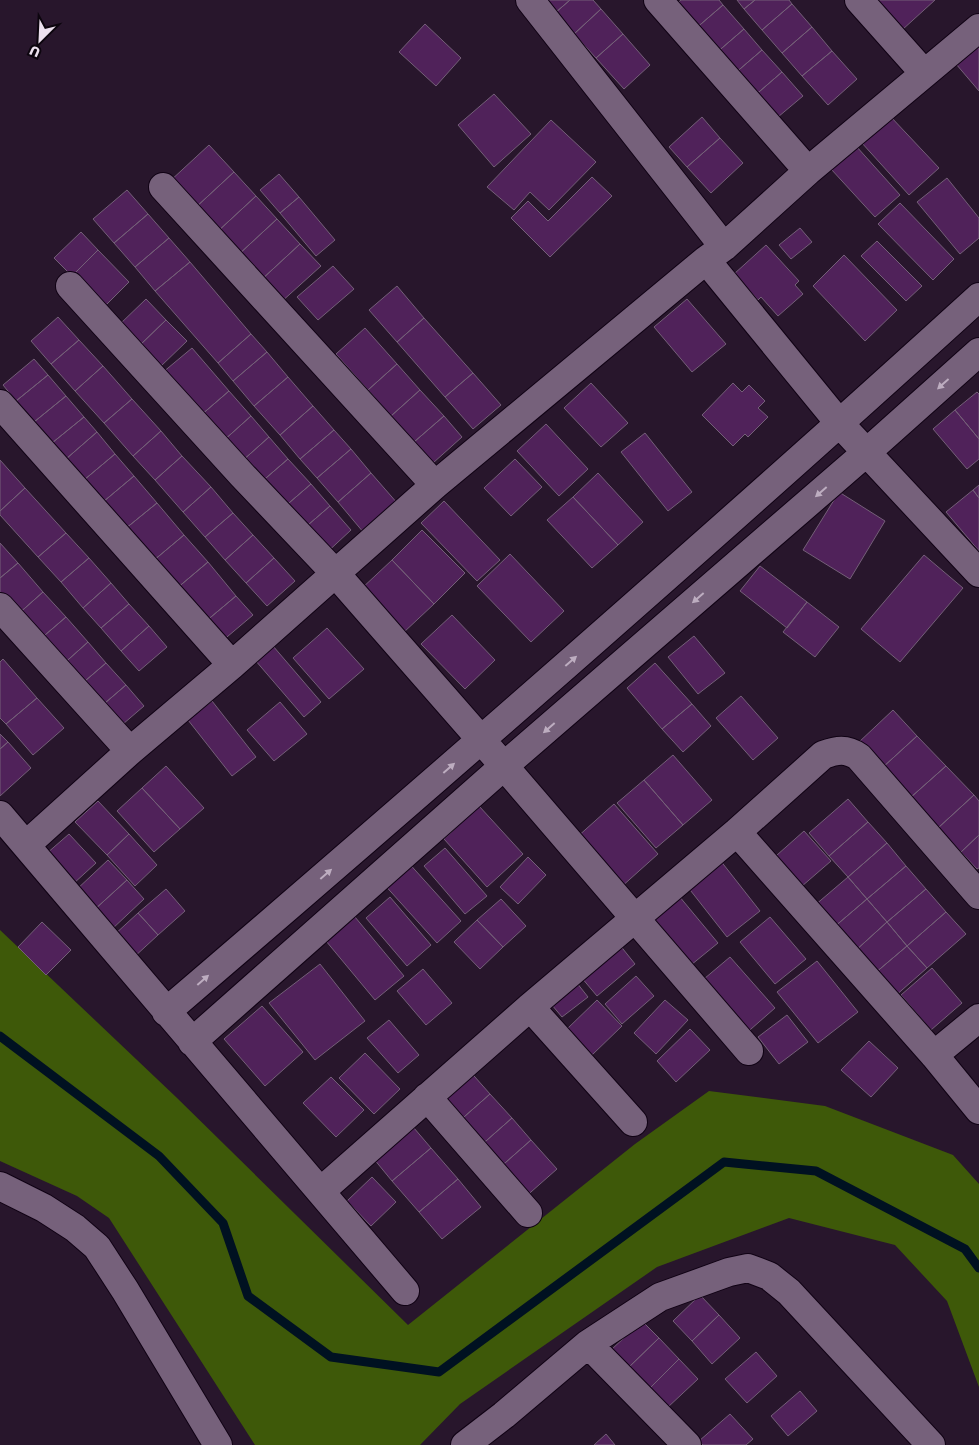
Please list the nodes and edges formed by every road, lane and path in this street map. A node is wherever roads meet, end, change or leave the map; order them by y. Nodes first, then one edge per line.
1 (530, 0) edge
2 (658, 0) edge
3 (858, 0) edge
4 (979, 28) edge
5 (924, 73) junction
6 (808, 171) junction
7 (163, 187) dead end
8 (715, 254) junction
9 (70, 286) dead end
10 (979, 297) edge
11 (979, 352) edge
12 (0, 404) edge
13 (840, 424) junction
14 (867, 452) junction
15 (435, 485) junction
16 (979, 573) edge
17 (336, 574) junction
18 (0, 607) edge
19 (232, 665) junction
20 (482, 741) junction
21 (130, 751) junction
22 (504, 766) junction
23 (0, 815) edge
24 (737, 832) junction
25 (26, 845) junction
26 (979, 895) edge
27 (634, 918) junction
28 (530, 1007) junction
29 (166, 1012) junction
30 (979, 1018) edge
31 (192, 1042) junction
32 (749, 1051) dead end
33 (934, 1055) junction
34 (427, 1097) junction
35 (979, 1110) edge
36 (633, 1122) dead end
37 (0, 1186) edge
38 (320, 1191) junction
39 (528, 1213) dead end
40 (405, 1291) dead end
41 (588, 1344) junction
42 (218, 1445) edge
43 (465, 1445) edge
44 (688, 1445) edge
45 (931, 1445) edge

1 - 8 street
2 - 6 street
3 - 5 street
4 - 5 street
5 - 6 street
6 - 8 street
7 - 15 street
8 - 13 street
8 - 15 street
9 - 17 street
10 - 13 street
11 -> 14 street
12 - 19 street
13 - 14 street
20 -> 13 street
14 - 16 street
14 -> 22 street
15 - 17 street
17 - 19 street
17 - 20 street
18 - 21 street
19 - 21 street
20 - 22 street
29 -> 20 street
21 - 25 street
22 - 27 street
22 - 31 street
23 - 25 street
24 - 26 street
24 - 27 street
24 - 33 street
25 - 29 street
27 - 28 street
27 - 32 street
28 - 34 street
28 - 36 street
29 - 31 street
30 - 33 street
31 - 38 street
33 - 35 street
34 - 38 street
34 - 39 street
37 - 42 street
38 - 40 street
41 - 43 street
41 - 44 street
41 - 45 street

